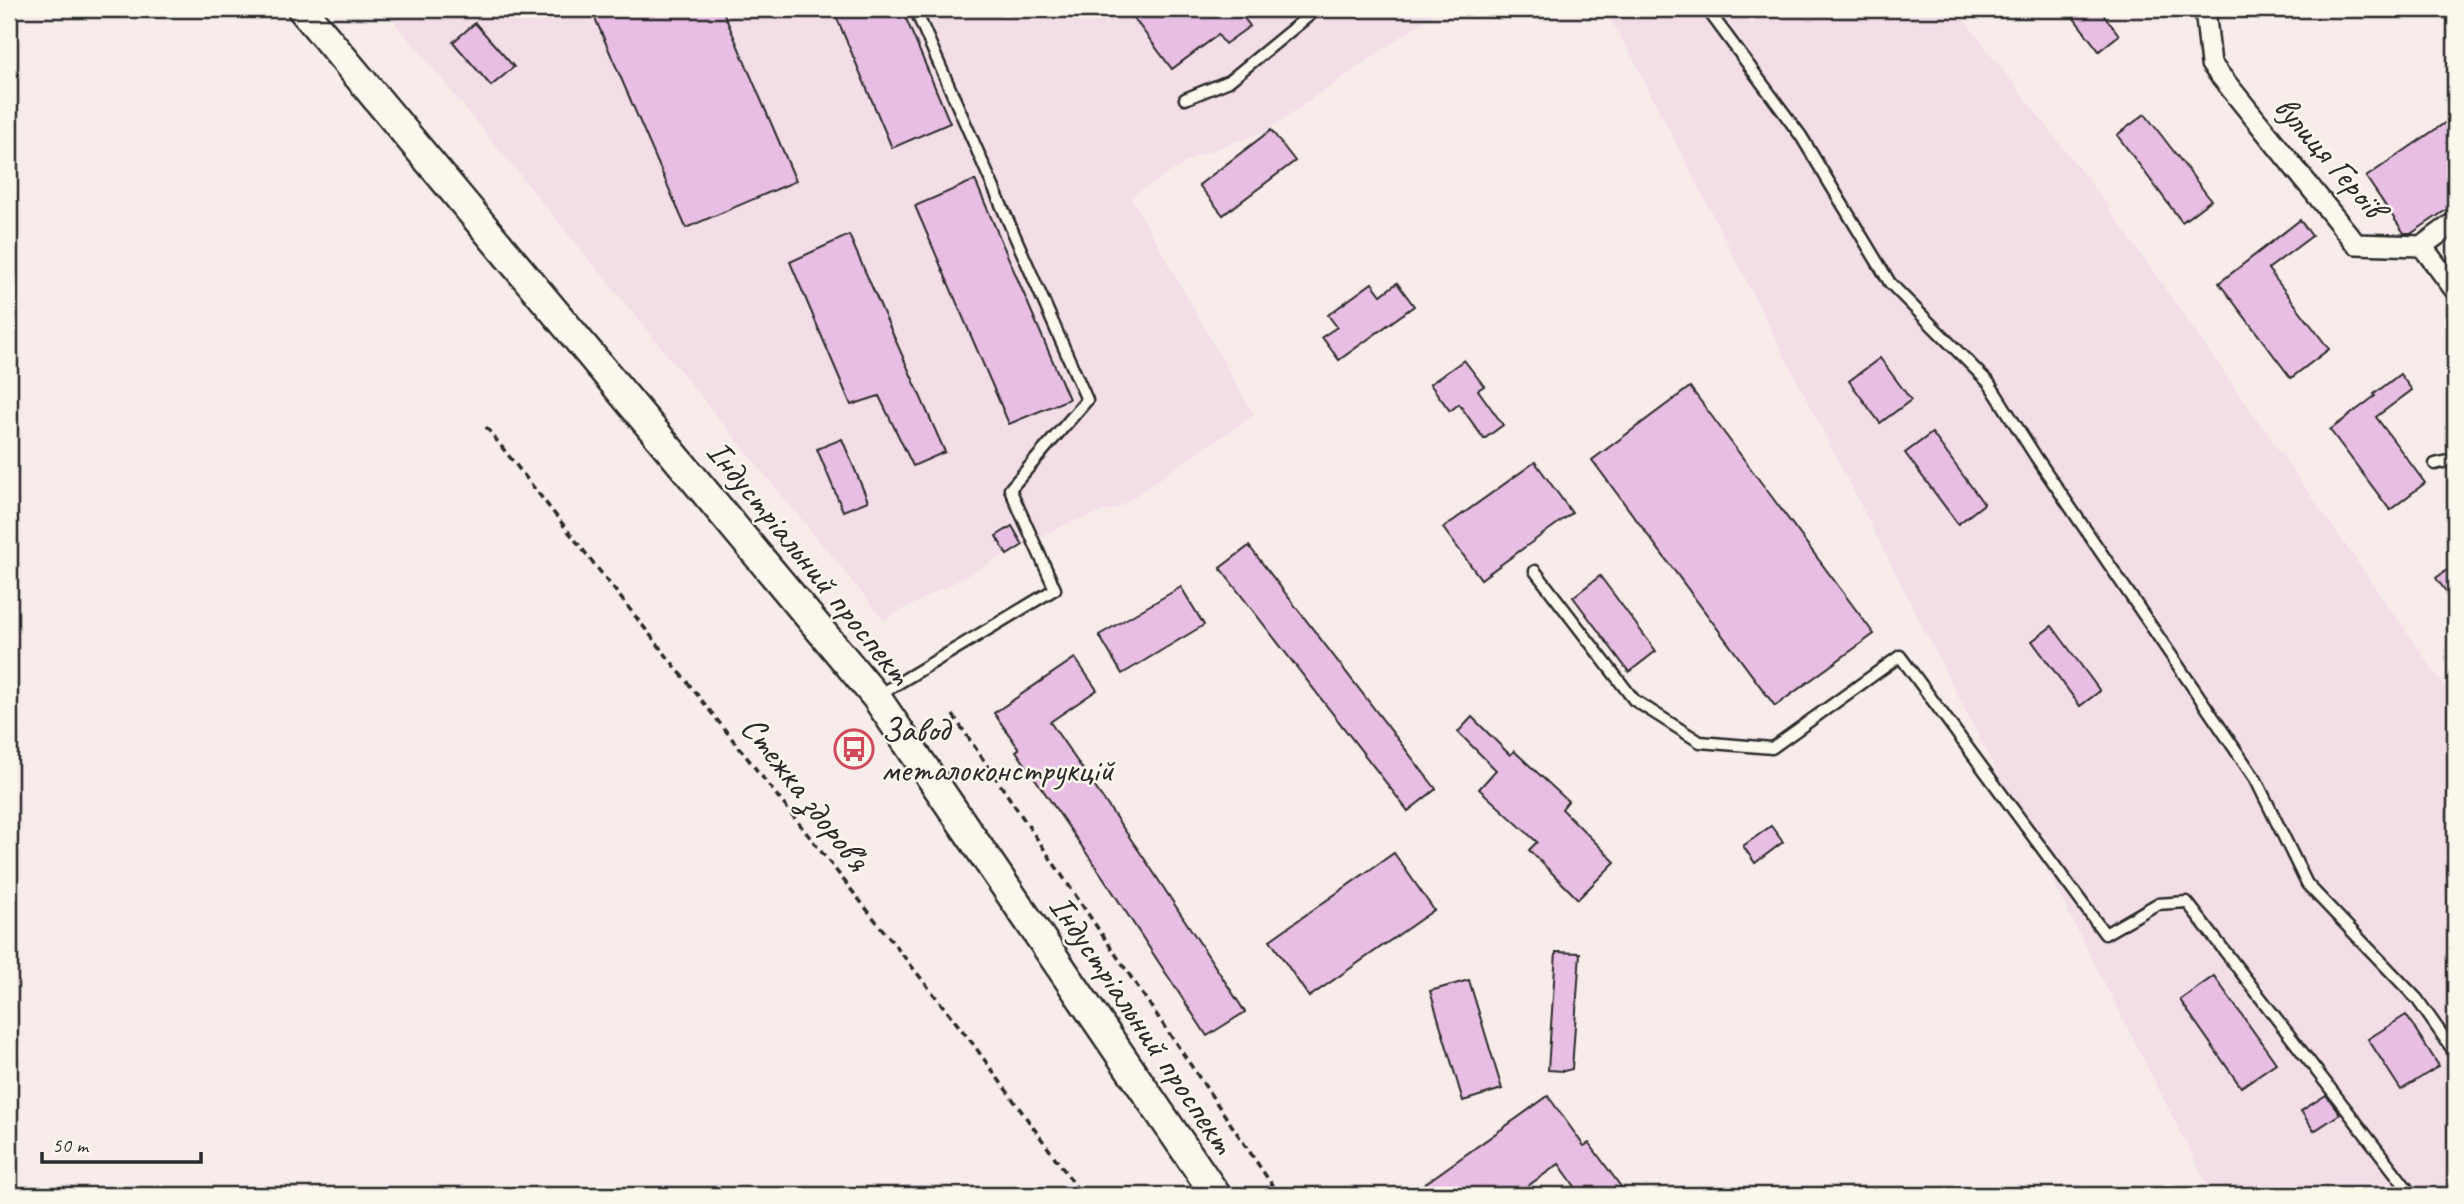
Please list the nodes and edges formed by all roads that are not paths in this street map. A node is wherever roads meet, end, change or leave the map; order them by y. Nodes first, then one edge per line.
1 (302, 9) edge
2 (915, 9) edge
3 (1317, 9) edge
4 (1707, 9) edge
5 (2206, 9) edge
6 (1185, 99) dead end
7 (2455, 222) edge
8 (2423, 246) junction
9 (2455, 290) edge
10 (2455, 459) edge
11 (2435, 464) dead end
12 (1535, 571) dead end
13 (876, 697) junction
14 (2455, 1053) edge
15 (1216, 1195) edge
16 (2412, 1195) edge

1 - 13 street, Індустріальний проспект
2 - 13 lane
3 - 6 lane
4 - 14 lane
5 - 8 street, вулиця Героїв
7 - 8 street
8 - 9 street
10 - 11 lane
12 - 16 lane
13 - 15 street, Індустріальний проспект

